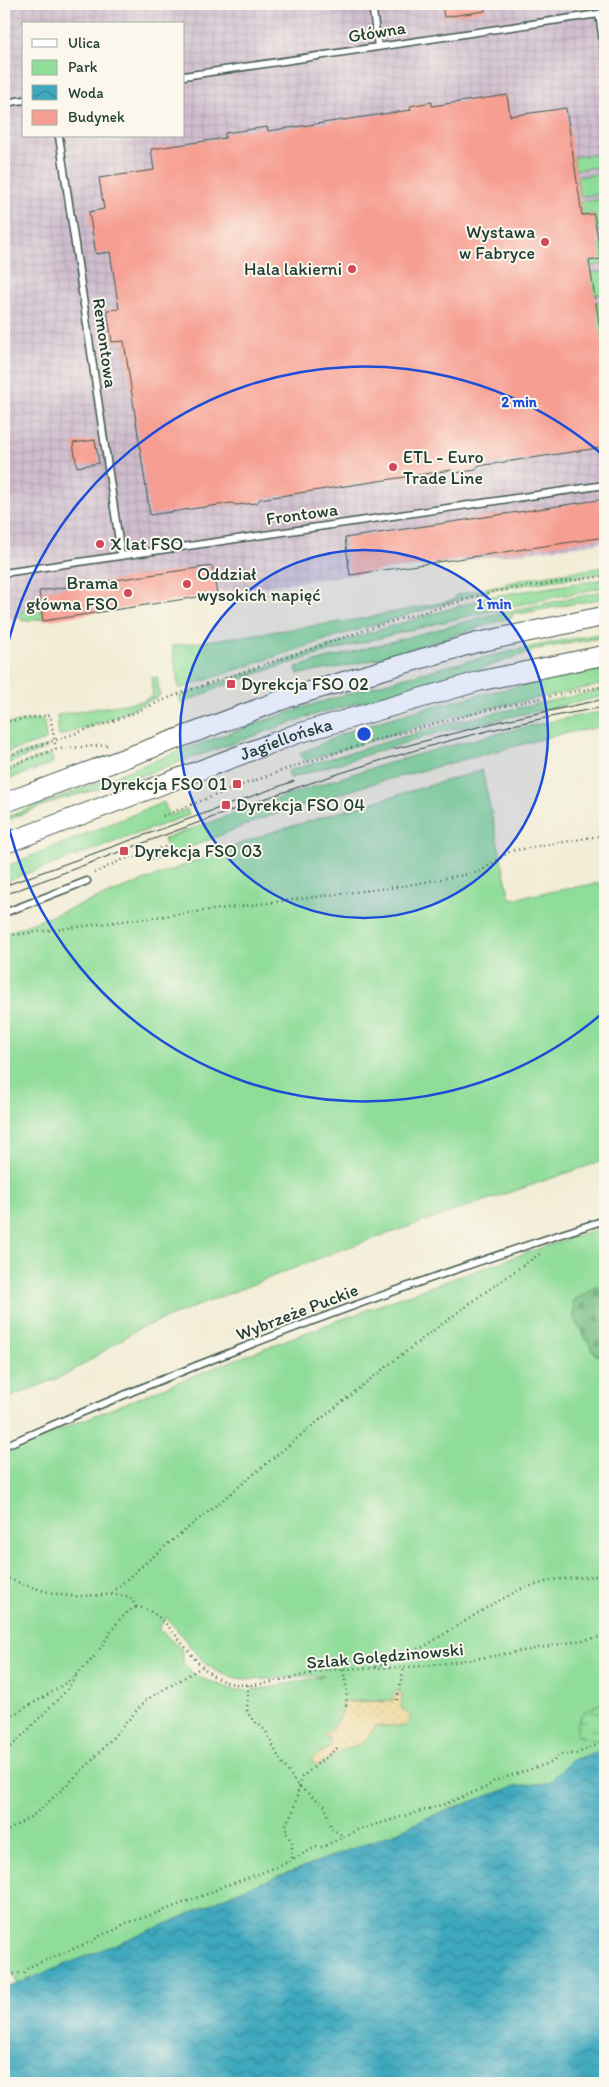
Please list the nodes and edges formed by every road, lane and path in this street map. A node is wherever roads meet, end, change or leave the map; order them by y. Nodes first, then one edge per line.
1 (372, 4) edge
2 (602, 13) edge
3 (378, 47) junction
4 (605, 56) edge
5 (185, 76) edge
6 (22, 100) edge
7 (4, 103) edge
8 (59, 138) edge
9 (605, 485) edge
10 (121, 555) junction
11 (4, 573) edge
12 (605, 576) edge
13 (605, 616) edge
14 (605, 655) edge
15 (605, 686) edge
16 (4, 722) edge
17 (54, 742) junction
18 (107, 745) dead end
19 (56, 749) junction
20 (4, 757) edge
21 (4, 768) edge
22 (4, 803) edge
23 (163, 816) dead end
24 (605, 835) edge
25 (4, 844) edge
26 (173, 844) dead end
27 (87, 881) joint
28 (4, 913) edge
29 (4, 936) edge
30 (605, 1220) edge
31 (543, 1252) dead end
32 (4, 1446) edge
33 (605, 1575) edge
34 (4, 1577) edge
35 (112, 1593) junction
36 (136, 1606) junction
37 (605, 1636) edge
38 (202, 1667) junction
39 (404, 1667) junction
40 (373, 1668) junction
41 (343, 1670) junction
42 (80, 1671) junction
43 (248, 1685) junction
44 (397, 1700) dead end
45 (346, 1709) dead end
46 (4, 1720) edge
47 (605, 1741) edge
48 (336, 1748) dead end
49 (4, 1754) edge
50 (298, 1786) junction
51 (4, 1833) edge
52 (343, 1836) junction
53 (292, 1858) junction
54 (4, 1977) edge

1 - 3 lane
2 - 3 lane, Główna
2 - 4 lane
3 - 5 lane, Główna
6 - 7 lane
8 - 10 lane, Remontowa
9 - 10 lane, Frontowa
10 - 11 lane, Frontowa
12 - 17 path
13 - 22 main road, Jagiellońska
14 - 25 main road, Jagiellońska
15 - 23 path
16 - 17 path
17 - 19 path
17 - 20 path
18 - 19 path
19 - 21 path
24 - 29 path
26 - 27 path
27 - 28 lane
30 - 32 lane, Wybrzeże Puckie
31 - 35 path
33 - 40 path
34 - 35 path
35 - 36 path, Szlak Golędzinowski
36 - 38 path, Szlak Golędzinowski
36 - 42 path
37 - 39 path, Szlak Golędzinowski
38 - 43 path, Szlak Golędzinowski
38 - 51 path
39 - 40 path, Szlak Golędzinowski
39 - 44 path
40 - 41 path, Szlak Golędzinowski
41 - 43 path, Szlak Golędzinowski
41 - 45 path
42 - 46 path
42 - 49 path
43 - 50 path
47 - 52 path
48 - 50 path
50 - 52 path
50 - 53 path
52 - 53 path
53 - 54 path

